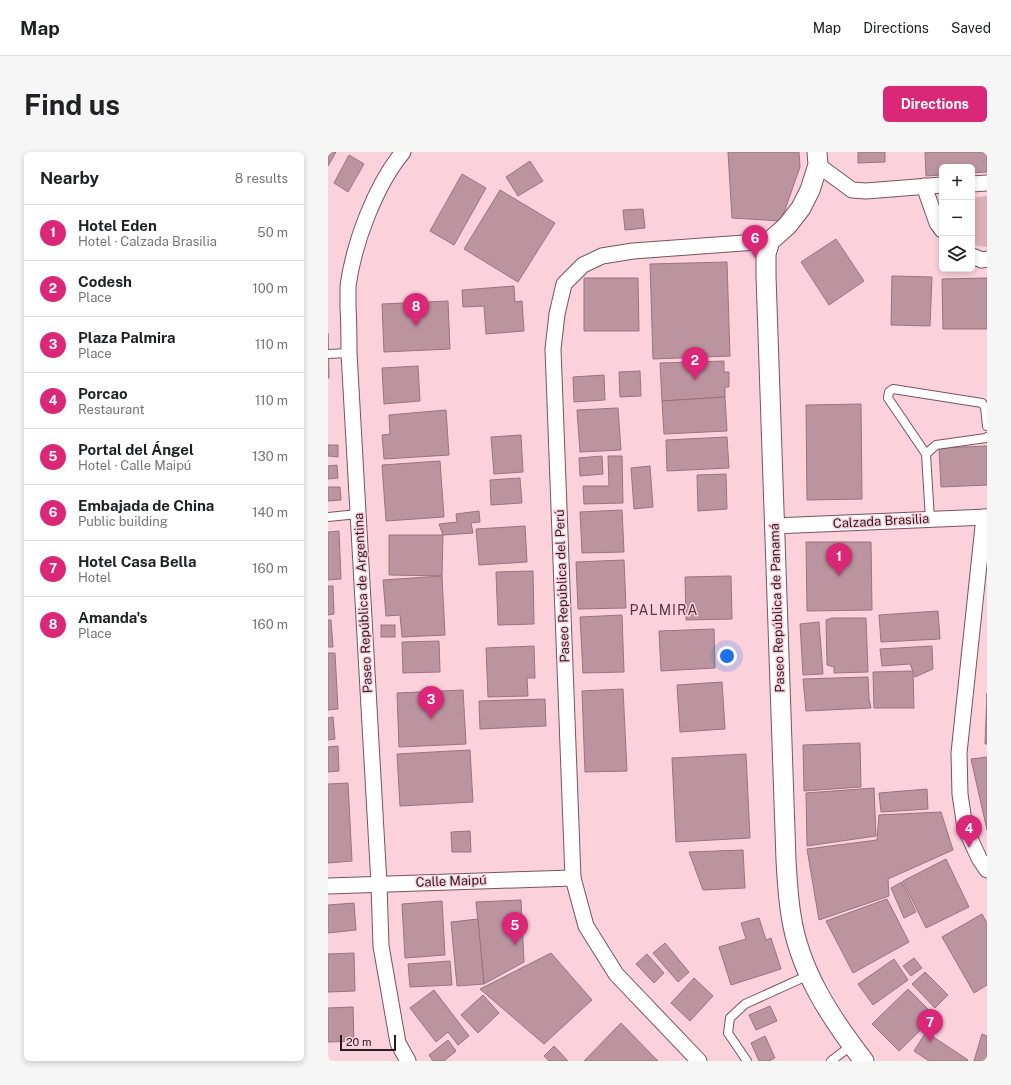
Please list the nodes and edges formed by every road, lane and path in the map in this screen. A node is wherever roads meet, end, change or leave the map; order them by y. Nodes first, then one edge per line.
1 (403, 152) edge
2 (818, 159) edge
3 (975, 184) edge
4 (987, 184) edge
5 (939, 185) edge
6 (924, 186) junction
7 (939, 226) edge
8 (770, 241) junction
9 (975, 257) edge
10 (987, 259) edge
11 (349, 353) junction
12 (328, 354) edge
13 (987, 426) edge
14 (987, 436) edge
15 (926, 454) junction
16 (358, 514) junction
17 (328, 517) edge
18 (985, 517) edge
19 (930, 519) junction
20 (774, 526) junction
21 (987, 870) edge
22 (573, 878) junction
23 (379, 884) junction
24 (328, 886) edge
25 (809, 975) junction
26 (852, 1046) junction
27 (408, 1061) edge
28 (699, 1061) edge
29 (747, 1061) edge
30 (831, 1061) edge
31 (864, 1061) edge

1 - 11 street, Paseo República de Argentina
2 - 6 street
2 - 8 street
3 - 4 street
5 - 6 street
6 - 7 street
8 - 20 street, Paseo República de Panamá
8 - 22 street, Paseo República del Perú
9 - 10 street
11 - 12 lane
11 - 16 street, Paseo República de Argentina
13 - 15 lane
14 - 15 lane
15 - 19 lane
16 - 17 lane
16 - 23 street, Paseo República de Argentina
18 - 19 street, Calzada Brasilia
18 - 21 street
19 - 20 street, Calzada Brasilia
20 - 25 street, Paseo República de Panamá
22 - 23 street, Calle Maipú
22 - 28 street, Paseo República del Perú
23 - 24 street, Calle Maipú
23 - 27 street, Paseo República de Argentina
25 - 26 street, Paseo República de Panamá
25 - 29 lane
26 - 30 lane
26 - 31 street, Paseo República de Panamá

